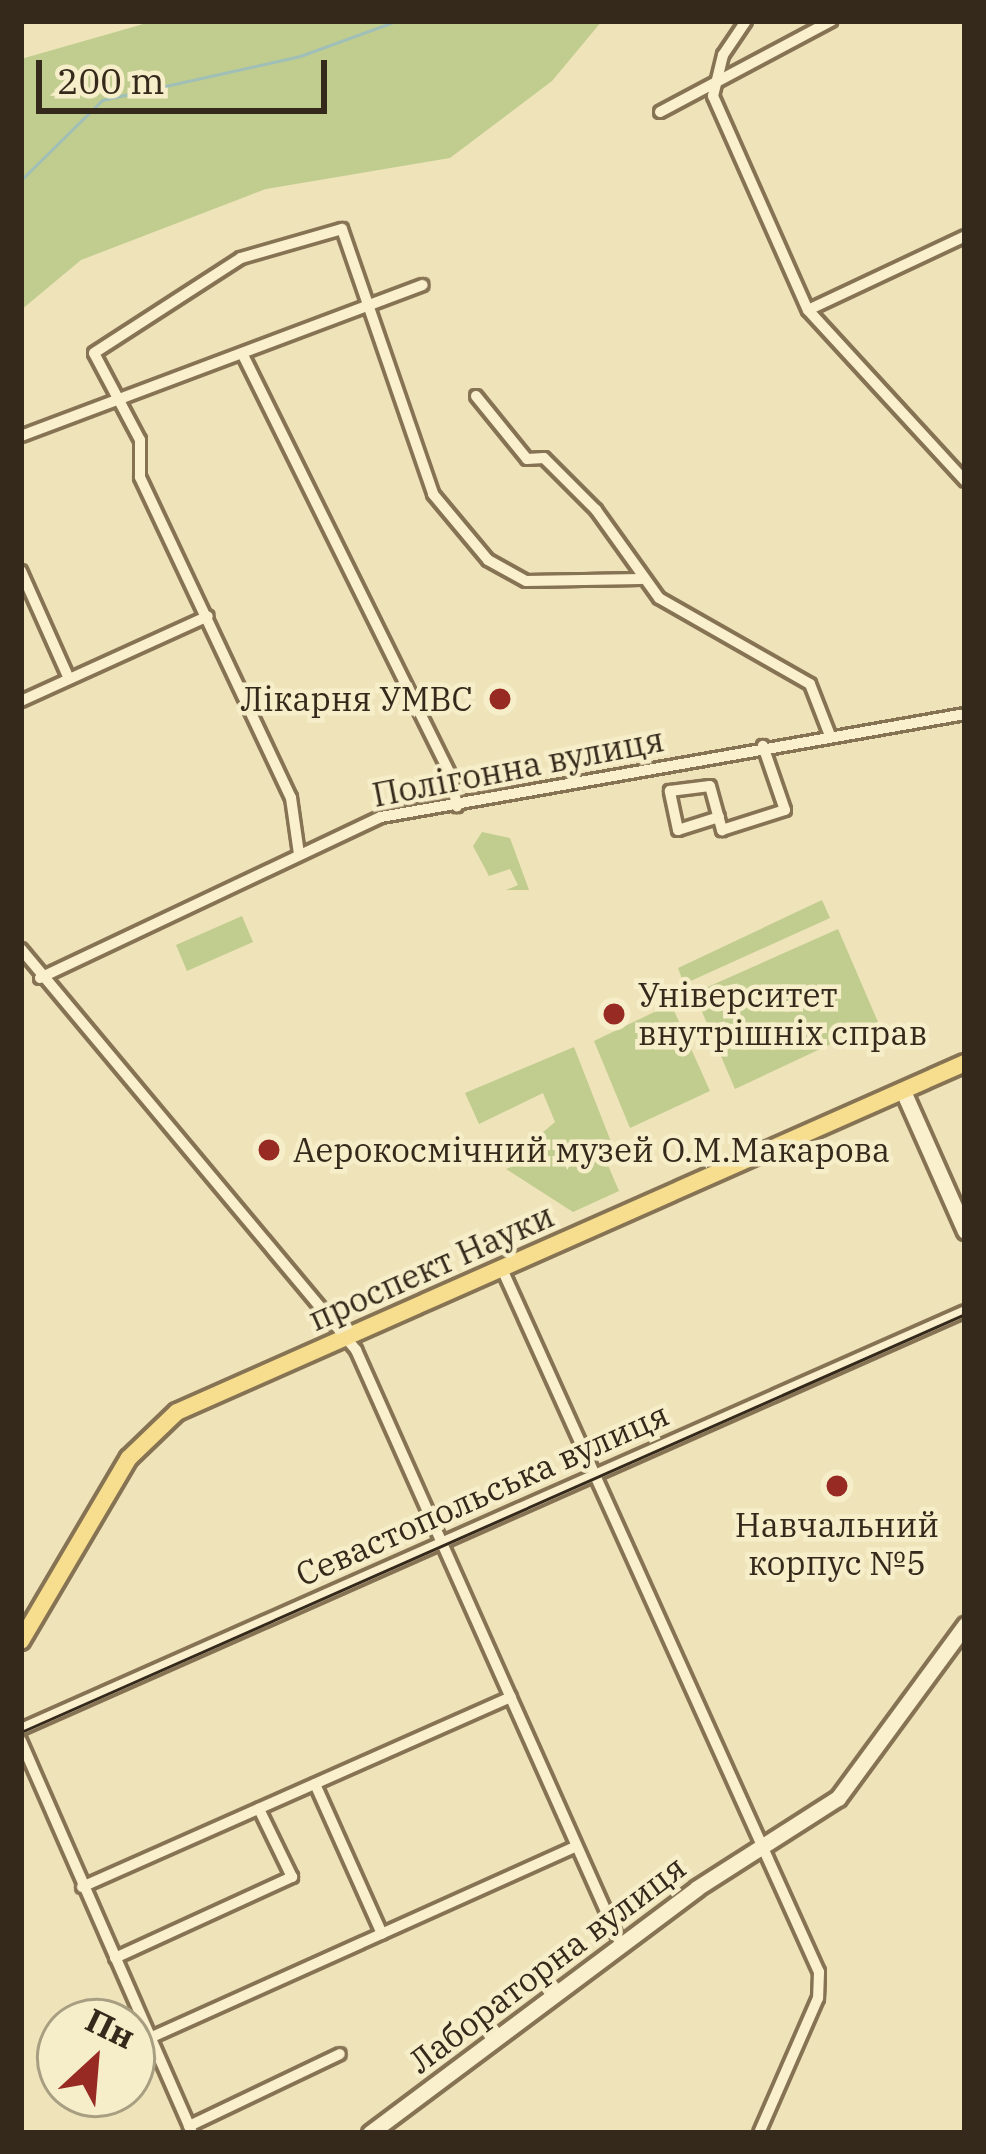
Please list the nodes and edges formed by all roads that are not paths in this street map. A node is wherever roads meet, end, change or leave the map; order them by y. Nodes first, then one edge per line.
1 (746, 21) edge
2 (831, 21) edge
3 (714, 79) junction
4 (660, 112) dead end
5 (965, 236) edge
6 (423, 285) dead end
7 (366, 308) junction
8 (808, 310) junction
9 (244, 357) junction
10 (476, 396) dead end
11 (121, 400) junction
12 (21, 436) edge
13 (965, 481) edge
14 (21, 571) edge
15 (641, 579) junction
16 (208, 616) junction
17 (69, 679) junction
18 (21, 700) edge
19 (965, 714) edge
20 (829, 734) junction
21 (763, 746) junction
22 (457, 806) junction
23 (718, 818) junction
24 (298, 854) junction
25 (21, 949) edge
26 (40, 978) junction
27 (965, 1064) edge
28 (903, 1091) junction
29 (965, 1231) edge
30 (502, 1269) junction
31 (965, 1311) edge
32 (346, 1338) junction
33 (592, 1475) junction
34 (442, 1541) junction
35 (965, 1625) edge
36 (21, 1641) edge
37 (511, 1697) junction
38 (21, 1729) edge
39 (21, 1741) edge
40 (315, 1784) junction
41 (259, 1809) junction
42 (575, 1846) junction
43 (762, 1847) junction
44 (82, 1887) junction
45 (382, 1934) junction
46 (621, 1945) junction
47 (115, 1958) junction
48 (134, 1998) edge
49 (156, 2035) edge
50 (156, 2047) edge
51 (340, 2054) dead end
52 (190, 2129) edge
53 (370, 2133) edge
54 (759, 2133) edge

1 - 3 street
2 - 3 street
3 - 4 street
3 - 8 street
5 - 8 street
6 - 7 street
7 - 9 street
7 - 11 street
7 - 15 street
8 - 13 street
9 - 11 street
9 - 22 street
10 - 15 street
11 - 12 street
11 - 16 street
14 - 17 street
15 - 20 street
16 - 17 street
16 - 24 street
17 - 18 street
19 - 20 street, Полігонна вулиця
20 - 21 street, Полігонна вулиця
21 - 22 street, Полігонна вулиця
21 - 23 street
22 - 24 street, Полігонна вулиця
23 - 23 street
24 - 26 street, Полігонна вулиця
25 - 26 street
26 - 32 street
27 - 28 main road, проспект Науки
28 - 29 main road
28 - 30 main road, проспект Науки
30 - 32 main road, проспект Науки
30 - 33 street
31 - 33 street, Севастопольська вулиця
32 - 34 street
32 - 36 main road, проспект Науки
33 - 34 street, Севастопольська вулиця
33 - 43 street
34 - 37 street
34 - 38 street, Севастопольська вулиця
35 - 43 main road, Лабораторна вулиця
37 - 40 street
37 - 42 street
39 - 44 street
40 - 41 street
40 - 45 street
41 - 44 street
41 - 47 street
42 - 45 street
42 - 46 street
43 - 46 main road, Лабораторна вулиця
43 - 54 street
44 - 47 street
45 - 49 street
46 - 53 main road, Лабораторна вулиця
47 - 48 street
50 - 52 street
51 - 52 street

